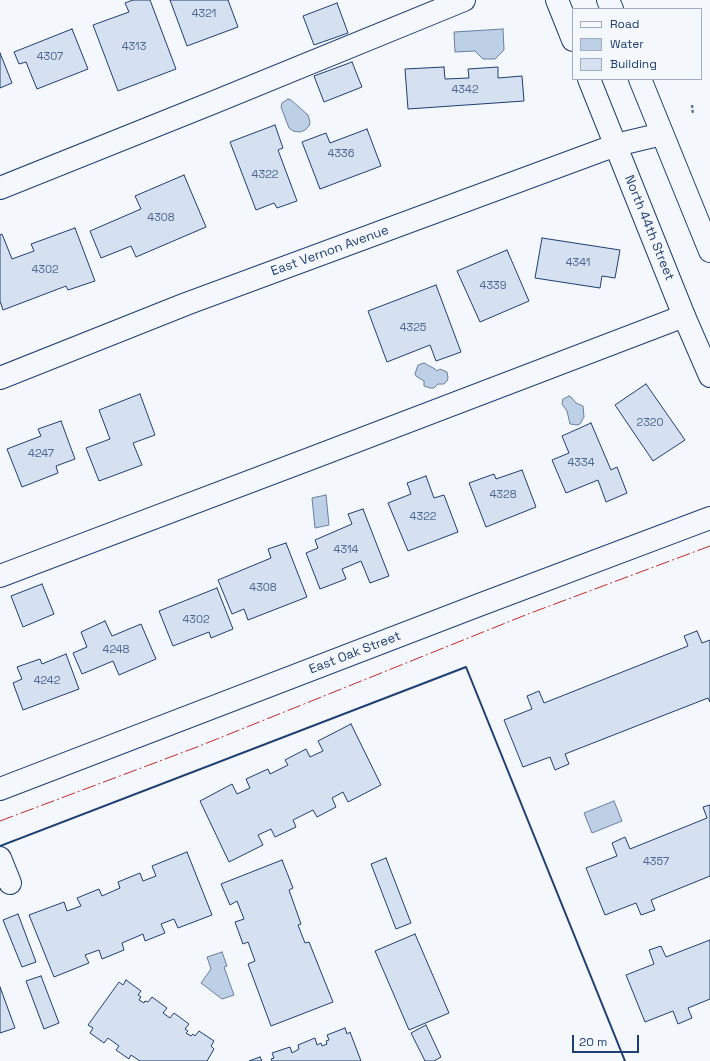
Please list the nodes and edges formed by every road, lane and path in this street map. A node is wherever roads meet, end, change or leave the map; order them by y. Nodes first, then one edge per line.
1 (464, 0) edge
2 (557, 0) edge
3 (572, 38) edge
4 (589, 80) edge
5 (640, 80) edge
6 (692, 105) dead end
7 (693, 115) dead end
8 (662, 134) junction
9 (616, 145) junction
10 (0, 188) edge
11 (710, 251) edge
12 (684, 316) junction
13 (710, 376) edge
14 (0, 378) edge
15 (710, 518) edge
16 (0, 576) edge
17 (0, 789) edge
18 (0, 858) edge
19 (10, 883) dead end

1 - 10 street
2 - 3 street
4 - 9 street, North 44th Street
5 - 8 street
6 - 7 path
8 - 9 street, East Vernon Avenue
8 - 11 street
9 - 12 street, North 44th Street
9 - 14 street, East Vernon Avenue
12 - 13 street, North 44th Street
12 - 16 street
15 - 17 street, East Oak Street
18 - 19 street

